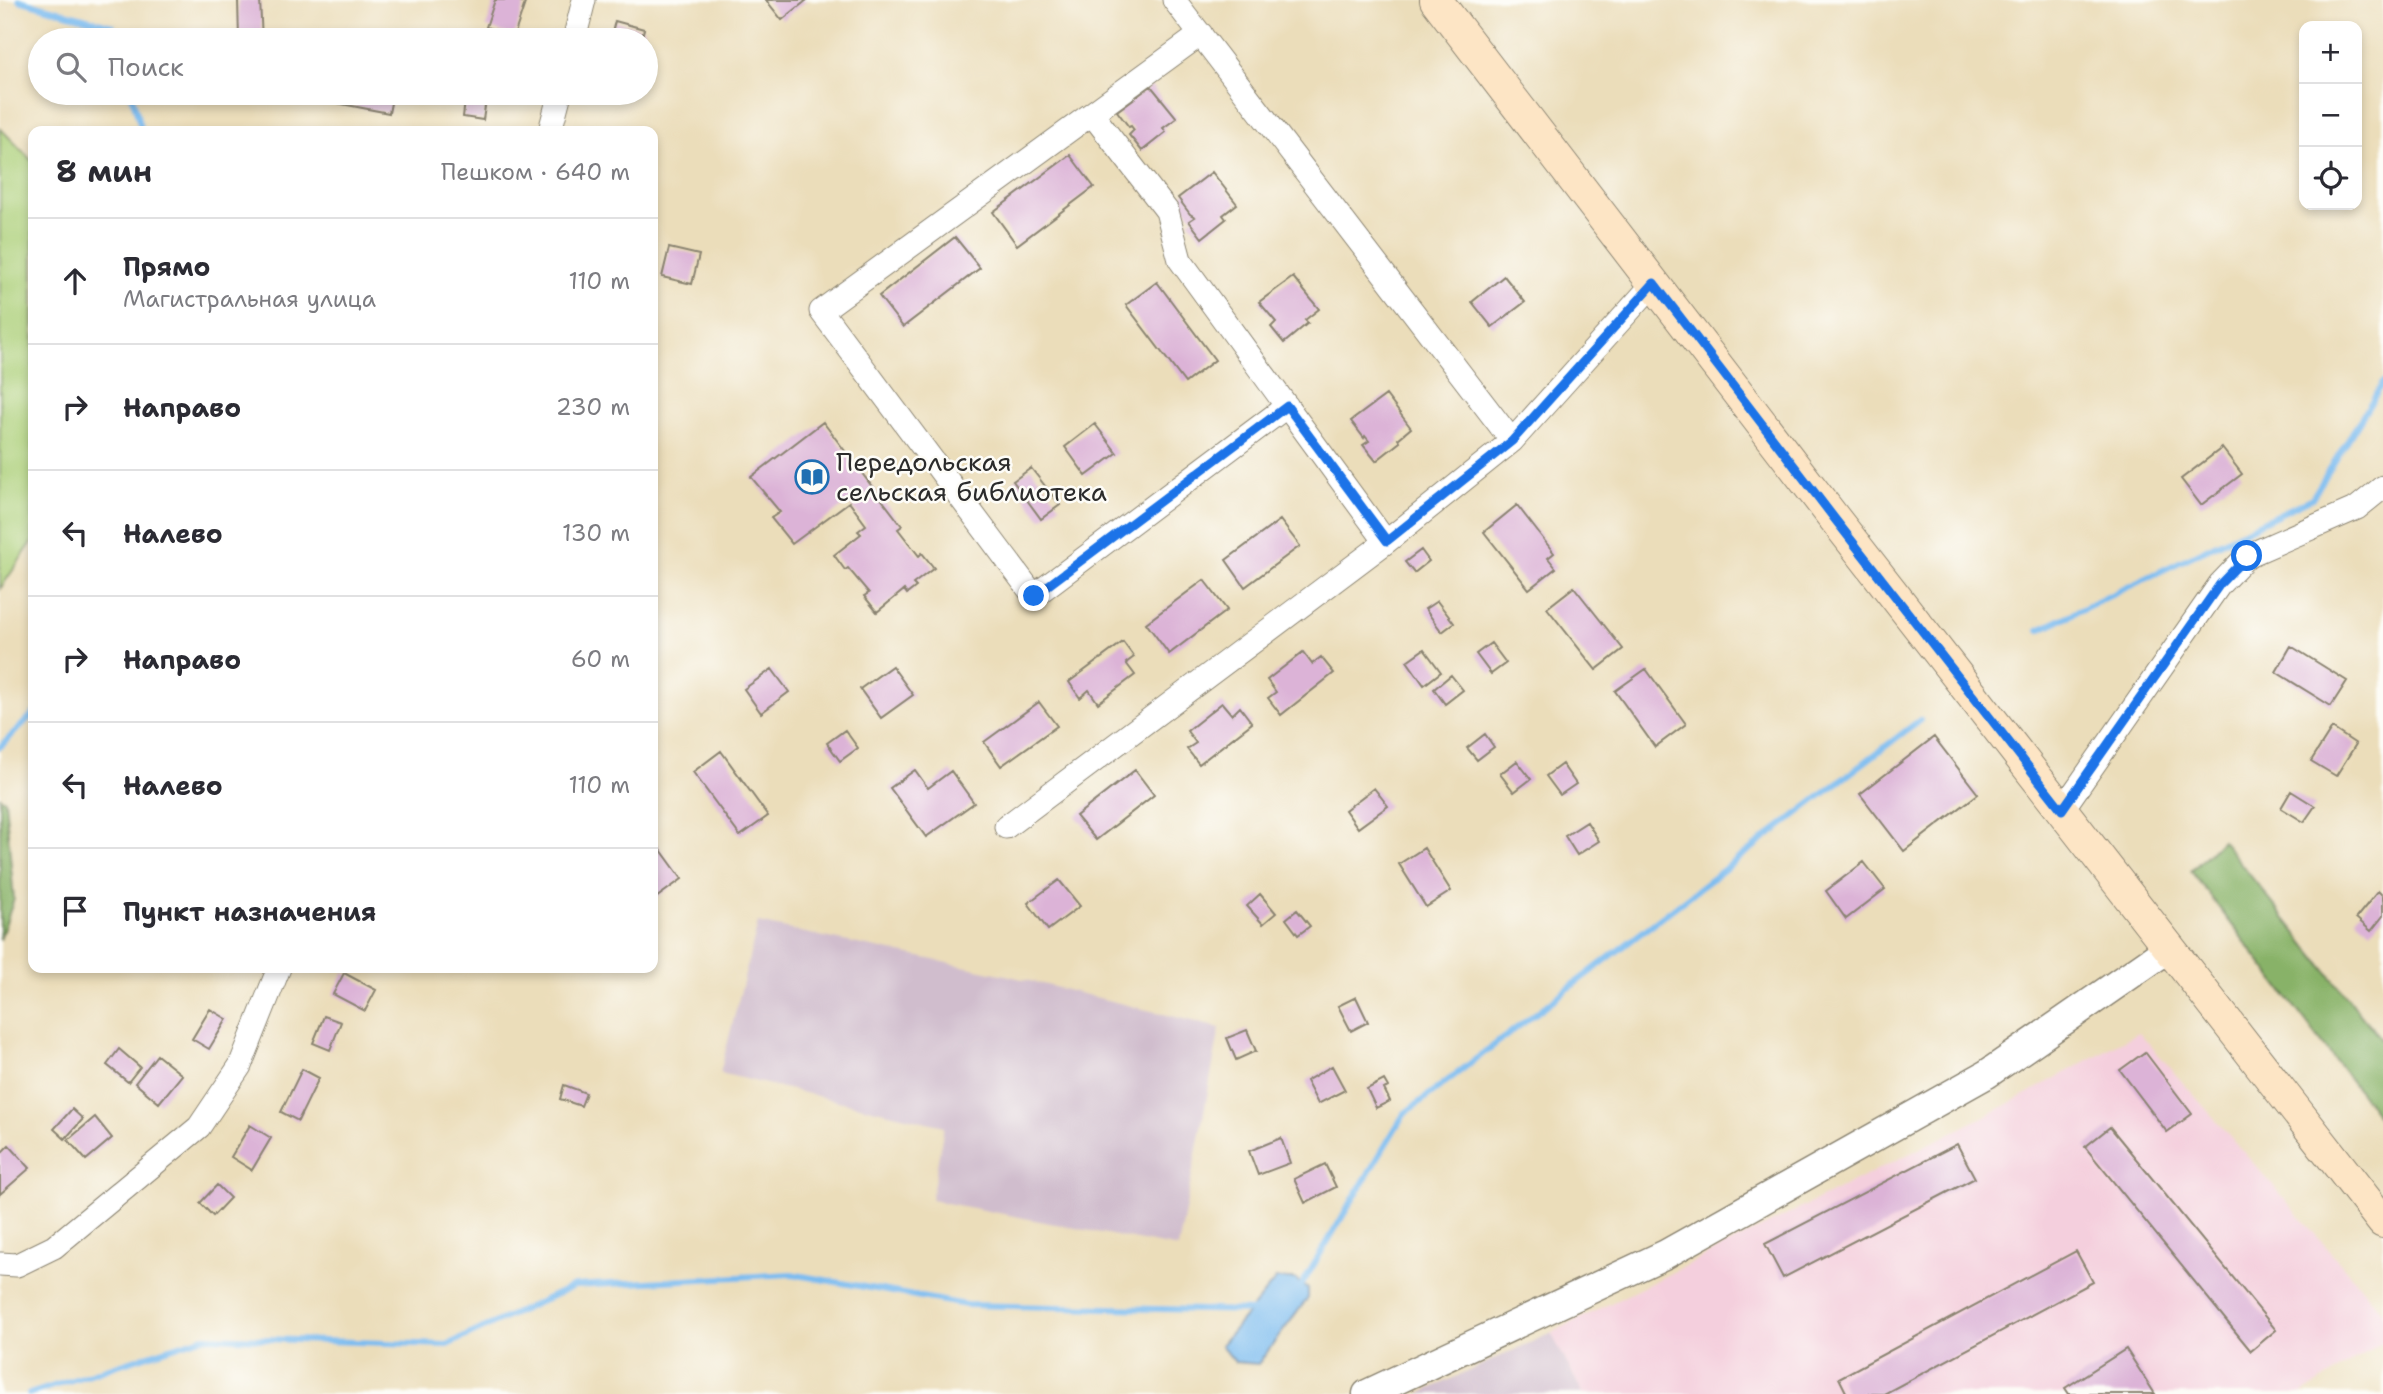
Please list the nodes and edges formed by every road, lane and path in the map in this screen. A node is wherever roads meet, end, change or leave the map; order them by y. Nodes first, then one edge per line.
1 (584, 0) edge
2 (1174, 0) edge
3 (1436, 0) edge
4 (577, 28) edge
5 (1201, 34) junction
6 (557, 105) edge
7 (1092, 114) junction
8 (551, 126) edge
9 (1654, 283) junction
10 (1287, 406) junction
11 (1512, 441) junction
12 (2383, 487) edge
13 (1387, 541) junction
14 (2062, 810) junction
15 (1006, 827) dead end
16 (2169, 948) junction
17 (277, 973) edge
18 (2383, 1222) edge
19 (0, 1264) edge
20 (1367, 1394) edge

1 - 4 street
2 - 5 street
3 - 9 main road
5 - 7 street
5 - 11 street
6 - 8 street
7 - 10 street
7 - 10 street
9 - 11 street
9 - 14 main road
10 - 13 street
11 - 13 street
12 - 14 street
13 - 15 street
14 - 16 main road
16 - 18 main road
16 - 20 street
17 - 19 street

